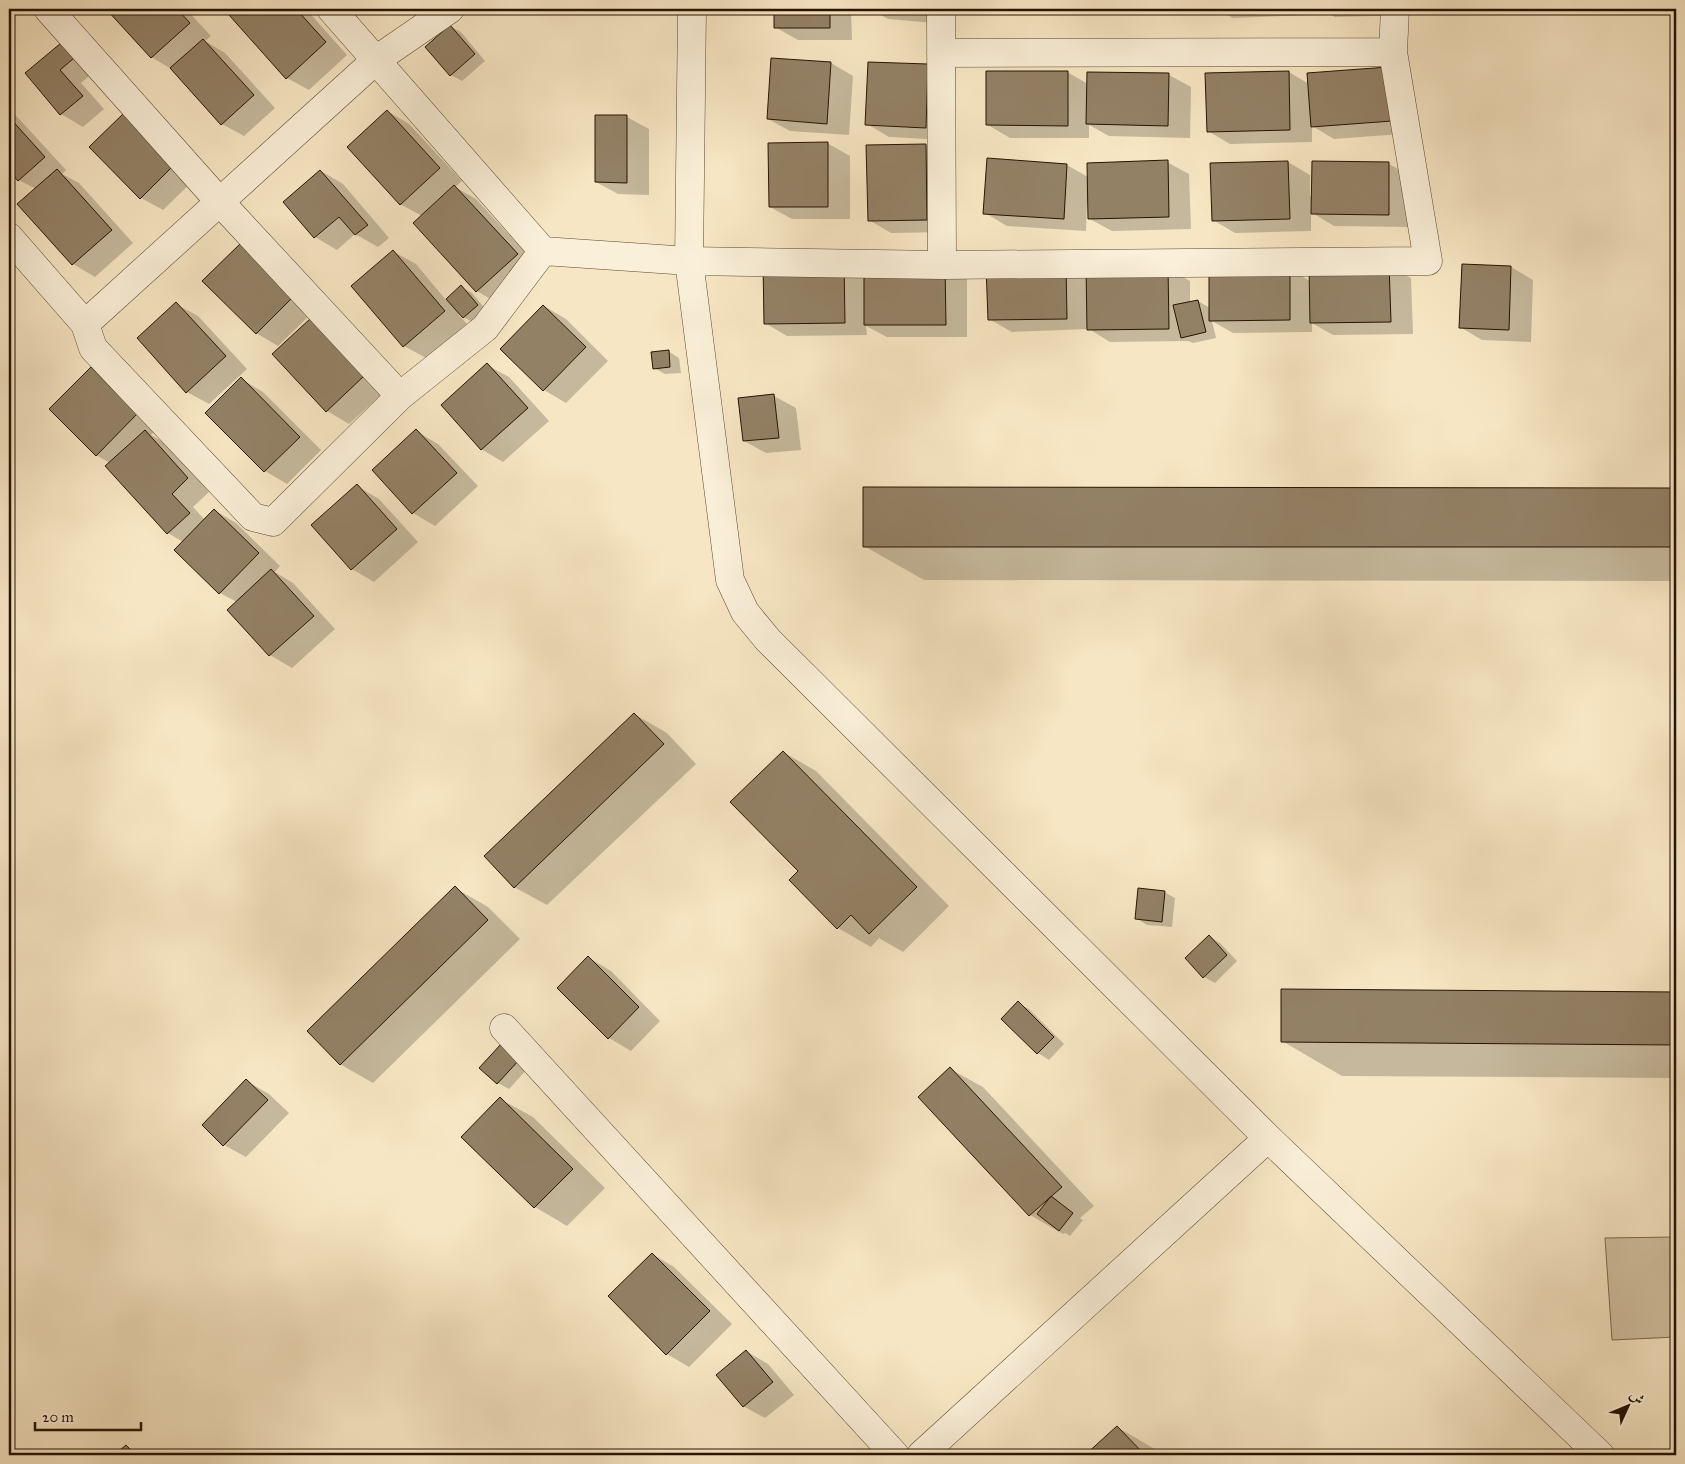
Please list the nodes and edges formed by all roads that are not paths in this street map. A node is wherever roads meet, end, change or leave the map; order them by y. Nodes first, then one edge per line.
1 (48, 9) edge
2 (331, 9) edge
3 (450, 9) edge
4 (692, 9) edge
5 (941, 9) edge
6 (1395, 9) edge
7 (1393, 52) junction
8 (941, 53) junction
9 (376, 60) junction
10 (220, 201) junction
11 (9, 237) edge
12 (543, 251) junction
13 (689, 261) junction
14 (942, 265) junction
15 (85, 324) junction
16 (400, 396) junction
17 (504, 1028) dead end
18 (1268, 1138) junction
19 (895, 1455) edge
20 (921, 1455) edge
21 (1600, 1455) edge

1 - 10 street
2 - 9 street
3 - 9 street
4 - 13 street
5 - 8 street
6 - 7 street
7 - 8 street
7 - 14 street
8 - 14 street
9 - 10 street
9 - 12 street
10 - 15 street
10 - 16 street
11 - 15 street
12 - 13 street
12 - 16 street
13 - 14 street
13 - 18 street
15 - 16 street
17 - 19 street
18 - 20 street
18 - 21 street

